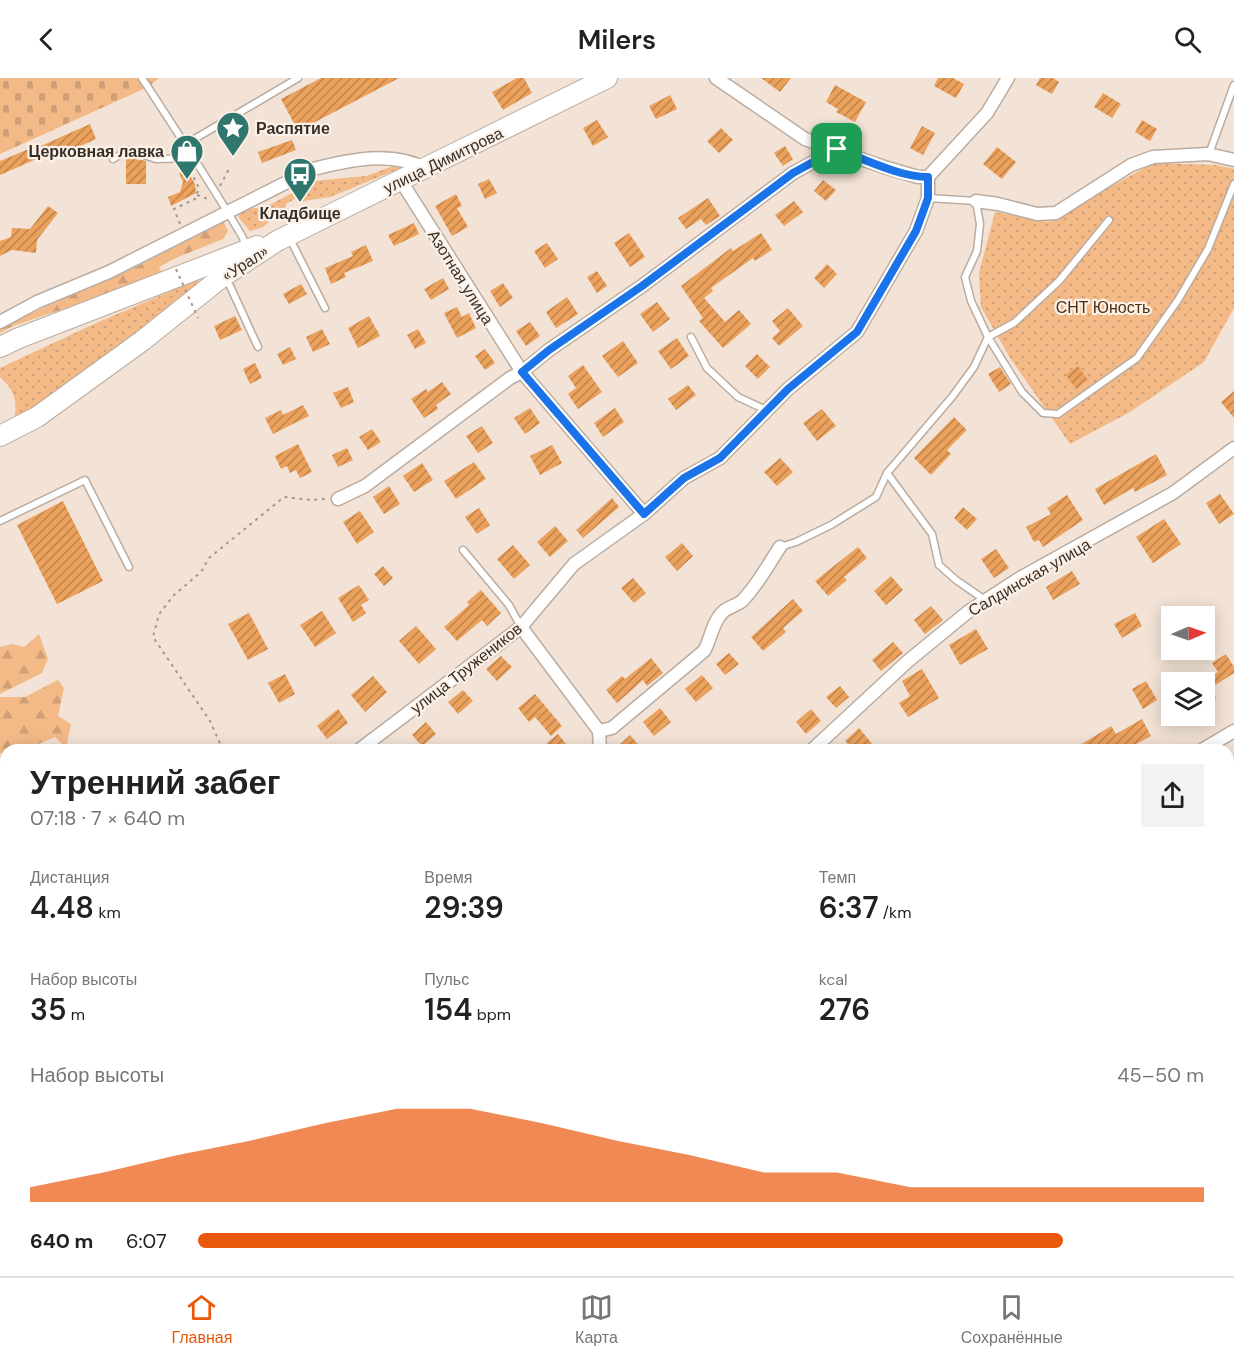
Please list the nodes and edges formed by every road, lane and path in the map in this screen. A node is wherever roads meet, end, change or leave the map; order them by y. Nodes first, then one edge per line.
1 (142, 78) edge
2 (298, 78) edge
3 (607, 78) edge
4 (716, 78) edge
5 (1008, 78) edge
6 (1234, 85) edge
7 (186, 144) junction
8 (837, 149) junction
9 (1208, 154) junction
10 (184, 158) junction
11 (193, 158) junction
12 (113, 159) dead end
13 (1234, 160) edge
14 (230, 167) dead end
15 (426, 169) junction
16 (928, 177) junction
17 (401, 181) junction
18 (1234, 184) edge
19 (216, 194) junction
20 (928, 198) junction
21 (976, 201) junction
22 (229, 213) junction
23 (1109, 220) dead end
24 (180, 223) dead end
25 (283, 238) junction
26 (247, 249) junction
27 (176, 269) dead end
28 (222, 277) junction
29 (325, 308) dead end
30 (198, 318) dead end
31 (0, 322) edge
32 (691, 336) dead end
33 (988, 337) junction
34 (0, 347) edge
35 (258, 347) dead end
36 (522, 372) junction
37 (767, 410) junction
38 (0, 436) edge
39 (1234, 448) edge
40 (887, 473) junction
41 (338, 499) joint
42 (644, 514) junction
43 (0, 521) edge
44 (780, 547) joint
45 (462, 550) dead end
46 (129, 567) dead end
47 (985, 600) junction
48 (521, 627) junction
49 (599, 731) junction
50 (1234, 731) edge
51 (221, 744) edge
52 (367, 744) edge
53 (600, 744) edge
54 (818, 744) edge
55 (1212, 744) edge

1 - 7 lane
2 - 7 lane
3 - 15 main road, улица Димитрова
4 - 8 street
5 - 16 street
6 - 9 lane
7 - 11 lane
8 - 16 street
8 - 36 street
9 - 13 street
9 - 21 street
10 - 11 lane
10 - 12 lane
10 - 24 path
11 - 19 lane
14 - 19 path
15 - 17 main road, улица Димитрова
15 - 22 street
16 - 20 street, улица Тружеников
17 - 25 main road, улица Димитрова
17 - 36 street, Азотная улица
18 - 33 lane
19 - 22 lane
20 - 21 lane
20 - 37 street, улица Тружеников
21 - 33 lane
22 - 26 lane
22 - 31 street
23 - 33 lane
25 - 26 main road, «Урал»
25 - 28 main road, «Урал»
25 - 29 lane
26 - 34 main road, «Урал»
27 - 30 path, bridge
28 - 35 lane
28 - 38 main road, «Урал»
32 - 37 lane
33 - 40 lane
36 - 41 street
36 - 42 street, Азотная улица
37 - 42 street, улица Тружеников
39 - 47 street, Салдинская улица
40 - 44 lane
40 - 47 lane
41 - 51 path
42 - 48 street, улица Тружеников
43 - 46 lane
44 - 49 street
45 - 48 lane
47 - 54 street, Салдинская улица
48 - 49 street
48 - 52 street, улица Тружеников
49 - 53 street
50 - 55 street

